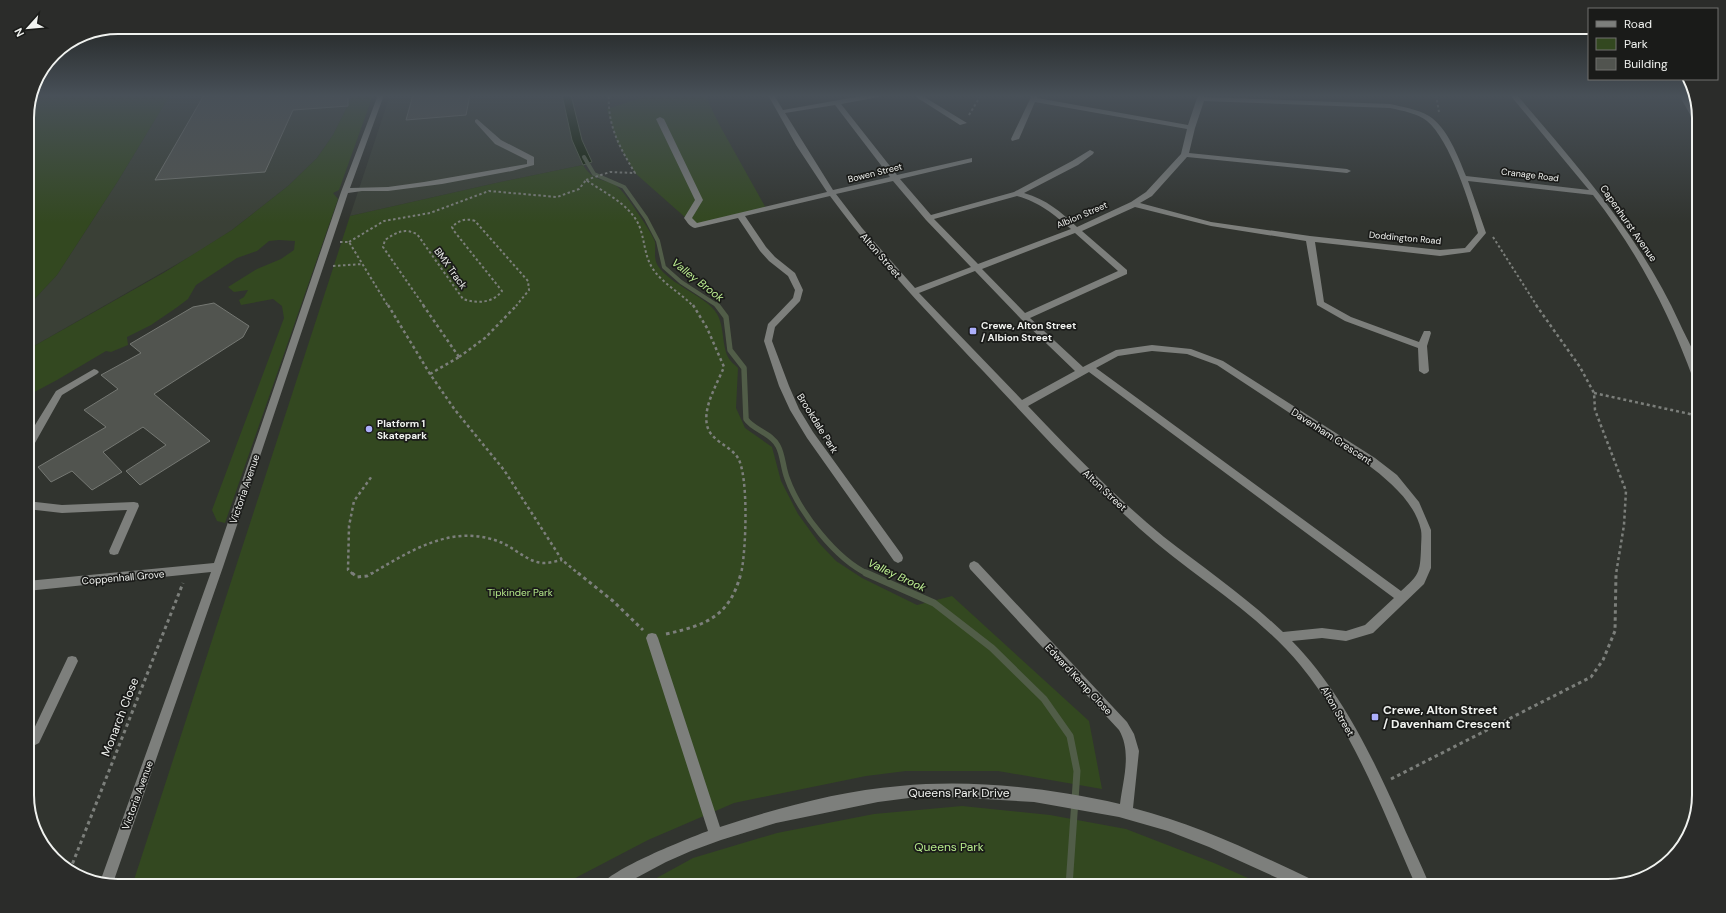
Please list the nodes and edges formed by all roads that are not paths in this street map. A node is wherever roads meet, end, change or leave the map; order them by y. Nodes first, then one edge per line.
1 (365, 138) edge
2 (494, 138) edge
3 (669, 138) edge
4 (796, 138) edge
5 (864, 138) edge
6 (1189, 138) edge
7 (1442, 138) edge
8 (1549, 138) edge
9 (1090, 152) dead end
10 (1185, 154) junction
11 (969, 160) dead end
12 (1347, 171) dead end
13 (895, 178) junction
14 (1463, 178) junction
15 (347, 189) junction
16 (1595, 193) junction
17 (832, 194) junction
18 (1017, 194) junction
19 (1134, 204) junction
20 (741, 217) junction
21 (929, 218) junction
22 (1076, 230) junction
23 (1310, 239) junction
24 (976, 268) junction
25 (913, 292) junction
26 (1024, 317) junction
27 (1427, 333) dead end
28 (1422, 346) junction
29 (1692, 362) edge
30 (1086, 370) junction
31 (1424, 371) dead end
32 (94, 372) dead end
33 (1021, 405) junction
34 (34, 435) edge
35 (34, 506) edge
36 (114, 551) dead end
37 (898, 558) dead end
38 (974, 566) dead end
39 (218, 567) junction
40 (34, 585) edge
41 (1402, 598) junction
42 (1281, 637) junction
43 (652, 638) road end
44 (72, 661) dead end
45 (34, 740) edge
46 (1126, 813) junction
47 (716, 835) junction
48 (108, 878) edge
49 (620, 879) edge
50 (1296, 879) edge
51 (1420, 879) edge

1 - 15 street, Victoria Avenue
2 - 15 street
3 - 20 street
4 - 17 street, Alton Street
5 - 13 street
6 - 10 street, Albion Street
7 - 14 street, Doddington Road
8 - 16 street, Capenhurst Avenue
9 - 18 street
10 - 12 street
10 - 19 street, Albion Street
11 - 13 street, Bowen Street
13 - 17 street, Bowen Street
13 - 21 street
14 - 16 street, Cranage Road
14 - 23 street, Doddington Road
15 - 39 street, Victoria Avenue
16 - 29 street, Capenhurst Avenue
17 - 20 street
17 - 25 street, Alton Street
18 - 21 street
18 - 22 street
19 - 22 street, Albion Street
19 - 23 street, Doddington Road
20 - 37 street, Brookdale Park
21 - 24 street
22 - 24 street, Albion Street
22 - 26 street
23 - 28 street
24 - 25 street, Albion Street
24 - 26 street
25 - 33 street, Alton Street
26 - 30 street
27 - 28 street
28 - 31 street
30 - 33 street, Davenham Crescent
30 - 41 street
30 - 41 street, Davenham Crescent
32 - 34 street
33 - 42 street, Alton Street
35 - 36 street
38 - 46 street, Edward Kemp Close
39 - 40 street, Coppenhall Grove
39 - 48 street, Victoria Avenue
41 - 42 street, Davenham Crescent
42 - 51 street, Alton Street
43 - 47 street
44 - 45 street
46 - 47 street, Queens Park Drive
46 - 50 street, Queens Park Drive
47 - 49 street, Queens Park Drive

